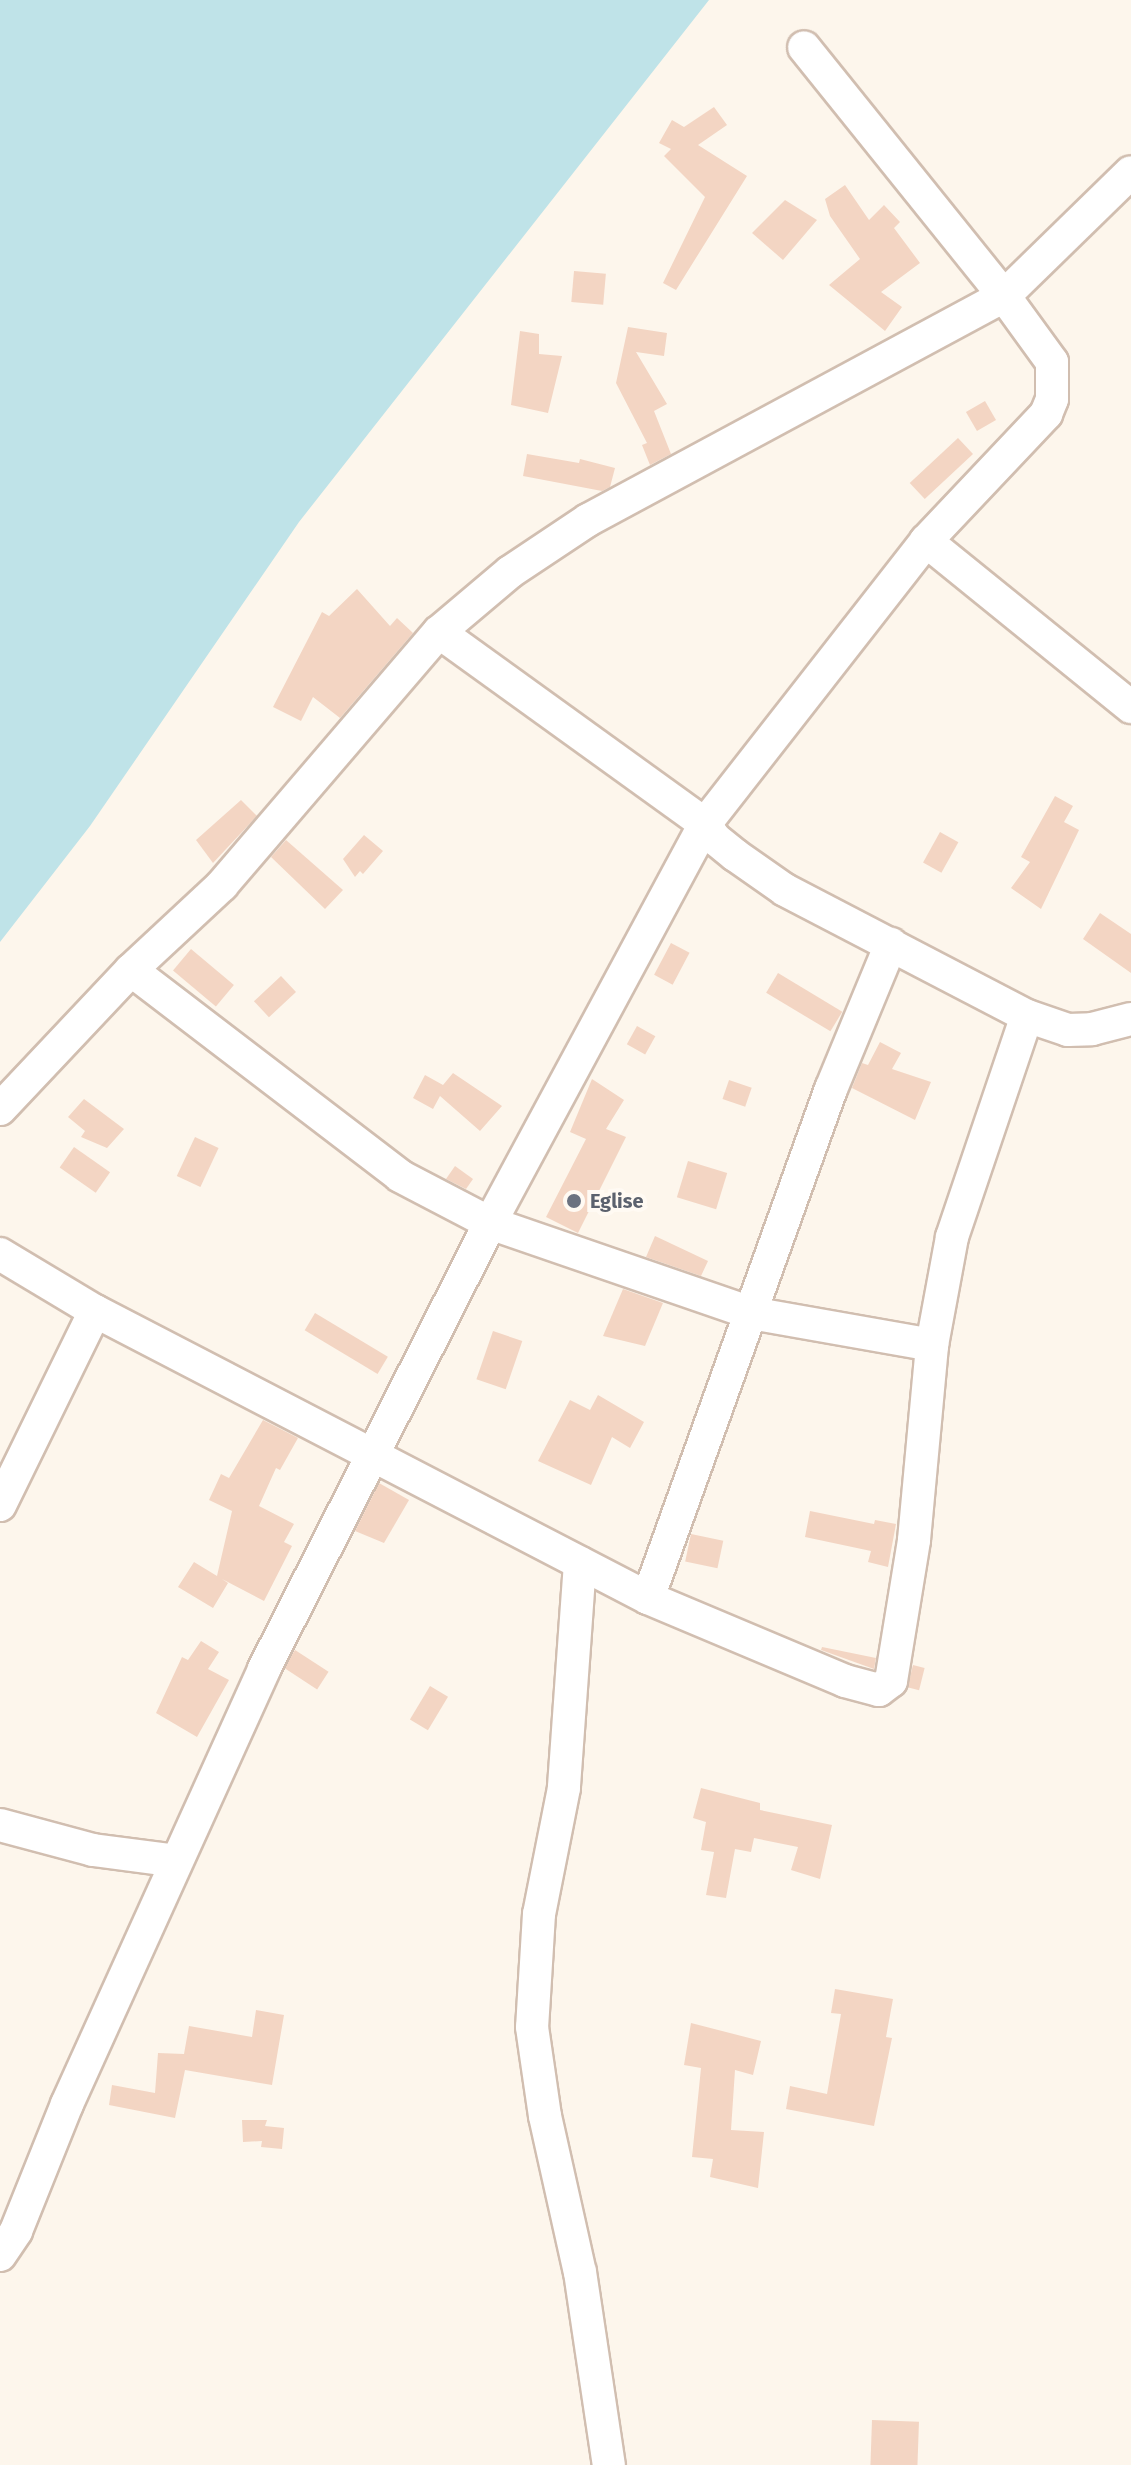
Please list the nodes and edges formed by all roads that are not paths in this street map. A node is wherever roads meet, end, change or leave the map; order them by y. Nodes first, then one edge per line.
1 (804, 47) dead end
2 (1131, 172) edge
3 (1004, 296) junction
4 (926, 541) junction
5 (439, 632) junction
6 (1131, 707) edge
7 (705, 824) junction
8 (891, 944) junction
9 (131, 970) junction
10 (1027, 1016) junction
11 (1131, 1019) edge
12 (0, 1109) edge
13 (490, 1223) junction
14 (0, 1254) edge
15 (95, 1311) junction
16 (751, 1313) junction
17 (932, 1345) junction
18 (373, 1457) junction
19 (0, 1505) edge
20 (580, 1563) junction
21 (648, 1598) junction
22 (0, 1825) edge
23 (176, 1861) junction
24 (0, 2255) edge
25 (609, 2465) edge

1 - 3 street
2 - 3 street
3 - 4 street
3 - 5 street
4 - 6 street
4 - 7 street
5 - 7 street
5 - 9 street
7 - 8 street
7 - 13 street
8 - 10 street
8 - 16 street
9 - 12 street
9 - 13 street
10 - 11 street
10 - 17 street
13 - 16 street
13 - 18 street
14 - 15 street
15 - 18 street
15 - 19 street
16 - 17 street
16 - 21 street
17 - 21 street
18 - 20 street
18 - 23 street
20 - 21 street
20 - 25 street
22 - 23 street
23 - 24 street

